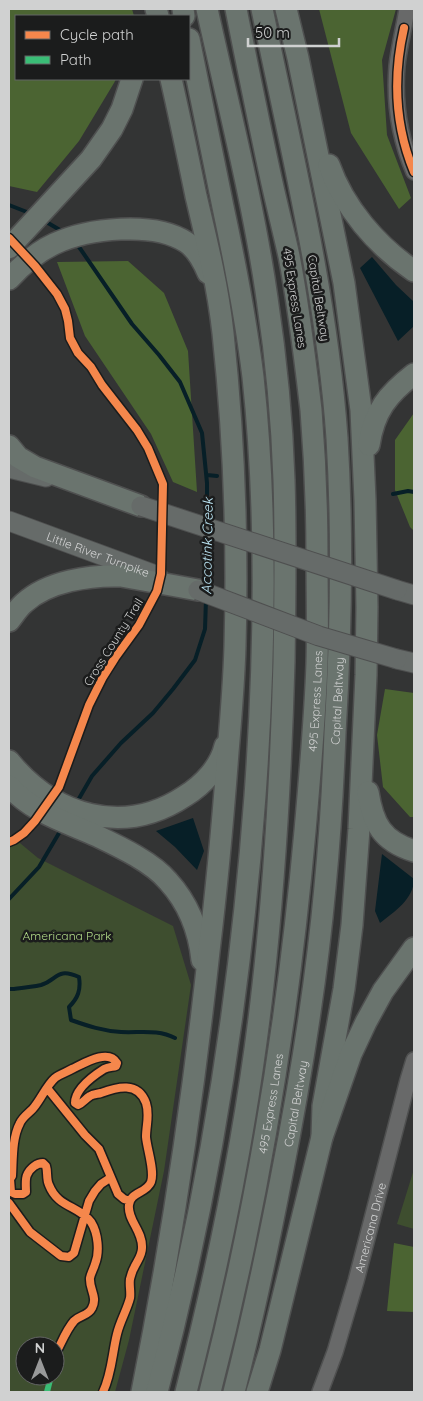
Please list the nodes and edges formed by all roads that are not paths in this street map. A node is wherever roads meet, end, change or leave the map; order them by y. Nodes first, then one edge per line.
1 (207, 9) edge
2 (236, 9) edge
3 (262, 9) edge
4 (286, 9) edge
5 (407, 9) edge
6 (413, 9) edge
7 (404, 28) junction
8 (190, 44) edge
9 (132, 80) edge
10 (171, 80) edge
11 (303, 87) junction
12 (414, 172) edge
13 (9, 248) edge
14 (414, 271) edge
15 (9, 279) edge
16 (223, 334) junction
17 (414, 374) edge
18 (9, 446) edge
19 (9, 468) edge
20 (365, 500) junction
21 (141, 506) junction
22 (9, 521) edge
23 (142, 575) junction
24 (198, 590) joint
25 (406, 592) edge
26 (9, 621) edge
27 (406, 661) edge
28 (232, 706) junction
29 (363, 744) junction
30 (9, 761) edge
31 (18, 788) edge
32 (414, 851) edge
33 (414, 948) edge
34 (197, 1060) junction
35 (414, 1060) edge
36 (322, 1137) junction
37 (142, 1392) edge
38 (156, 1392) edge
39 (186, 1392) edge
40 (210, 1392) edge
41 (234, 1392) edge
42 (258, 1392) edge
43 (320, 1392) edge

1 - 39 highway, 495 Express Lanes
2 - 40 highway, 495 Express Lanes
3 - 41 highway, Capital Beltway
4 - 11 highway
5 - 7 street
6 - 7 street
7 - 12 street
8 - 38 highway
9 - 13 highway
10 - 16 highway
11 - 14 highway
11 - 20 highway
15 - 16 highway
16 - 28 highway
17 - 20 highway
18 - 21 highway
19 - 21 main road
20 - 29 highway
21 - 25 main road, bridge
22 - 23 main road, Little River Turnpike
23 - 24 highway
23 - 26 highway
24 - 27 main road, bridge
28 - 31 highway
28 - 34 highway
29 - 32 highway
29 - 36 highway
30 - 31 highway
31 - 34 highway
33 - 36 highway
34 - 37 highway
35 - 43 street, Americana Drive
36 - 42 highway

